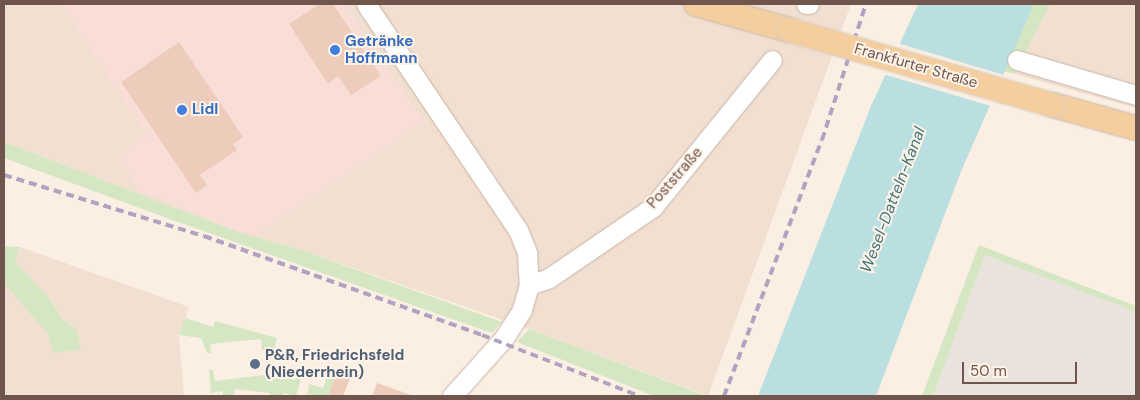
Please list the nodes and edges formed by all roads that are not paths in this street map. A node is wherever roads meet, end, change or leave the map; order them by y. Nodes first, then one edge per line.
1 (366, 4) edge
2 (696, 4) edge
3 (772, 60) dead end
4 (1017, 60) dead end
5 (1136, 95) edge
6 (1136, 128) edge
7 (529, 285) junction
8 (452, 396) edge

1 - 7 street
2 - 6 main road, Frankfurter Straße, bridge
3 - 7 street, Poststraße
4 - 5 street
7 - 8 street

